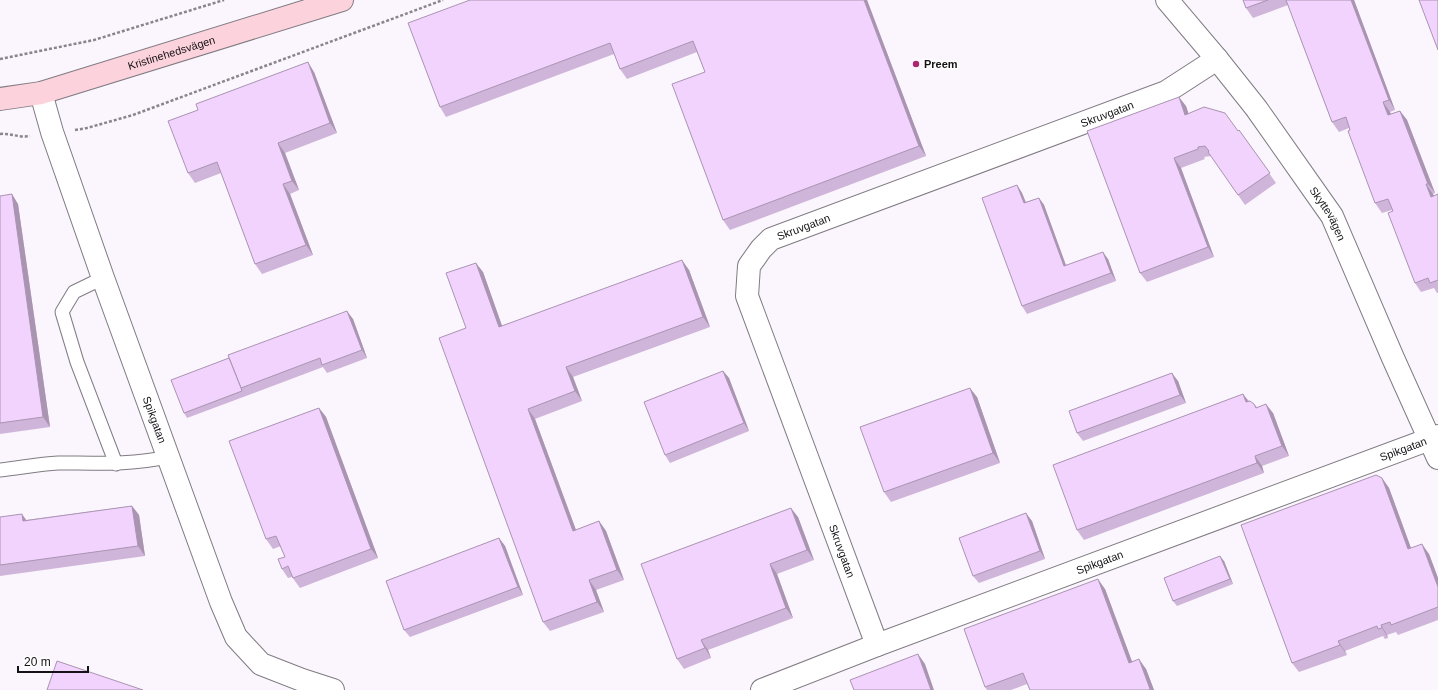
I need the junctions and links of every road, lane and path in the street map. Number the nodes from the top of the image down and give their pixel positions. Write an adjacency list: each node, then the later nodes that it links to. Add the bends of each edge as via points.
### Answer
1 (224, 0): 5 (path, via 94,40)
2 (342, 0): 7 (street, Kristinehedsvägen)
3 (444, 0): 9 (path, via 133,116 87,128)
4 (1167, 0): 6 (street, Skyttevägen)
5 (0, 59)
6 (1217, 59): 12 (street, Skyttevägen, via 1256,108 1332,216 1393,358); 16 (street, Skruvgatan, via 1166,92 772,239 749,266 747,296)
7 (41, 93): 8 (street, Kristinehedsvägen); 9 (street, Spikgatan)
8 (0, 99)
9 (52, 132): 10 (path, via 22,138 7,133); 11 (street, Spikgatan)
10 (0, 134)
11 (103, 278): 13 (street, Spikgatan); 14 (lane, via 74,292 62,312 77,362)
12 (1435, 444): 16 (street, Spikgatan)
13 (168, 457): 14 (lane); 17 (street, Spikgatan, via 236,637 261,664)
14 (116, 464): 15 (lane, via 56,463)
15 (0, 470)
16 (877, 645): 18 (street, Spikgatan)
17 (333, 690)
18 (762, 690)

